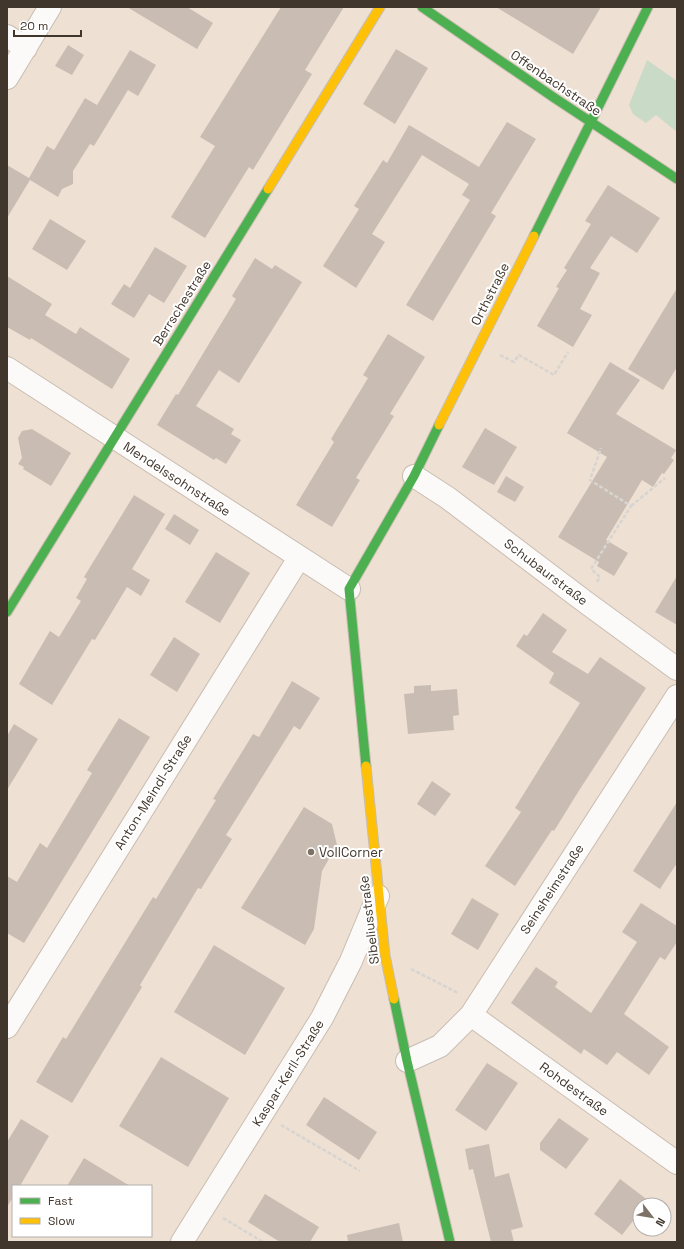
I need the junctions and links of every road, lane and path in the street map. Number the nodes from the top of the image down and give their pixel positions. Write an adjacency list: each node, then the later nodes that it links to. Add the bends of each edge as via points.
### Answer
1 (50, 7): 6 (street)
2 (380, 7): 13 (street, Berrschestraße)
3 (422, 7): 8 (street, Offenbachstraße)
4 (648, 7): 8 (street, Orthstraße)
5 (7, 36): 6 (street)
6 (26, 48): 7 (street)
7 (7, 78)
8 (591, 122): 9 (street, Offenbachstraße); 15 (street, Orthstraße)
9 (677, 179)
10 (568, 352): 11 (path, via 554,375 519,355)
11 (517, 357)
12 (7, 368): 13 (street, Mendelssohnstraße)
13 (114, 438): 18 (street, Mendelssohnstraße); 21 (street, Berrschestraße)
14 (601, 448): 17 (path, via 590,480)
15 (414, 476): 20 (street, Orthstraße); 22 (street, Schubaurstraße, via 448,498)
16 (665, 478): 17 (path)
17 (631, 506): 19 (path, via 591,569)
18 (298, 558): 20 (street, Mendelssohnstraße); 27 (street, Anton-Meindl-Straße)
19 (594, 571)
20 (349, 589): 24 (street, Sibeliusstraße)
21 (7, 612)
22 (677, 669)
23 (677, 696): 26 (street, Seinsheimstraße)
24 (378, 896): 25 (street, Sibeliusstraße); 29 (street, Kaspar-Kerll-Straße, via 351,961 322,1018)
25 (385, 955): 26 (path, via 462,995); 28 (street, Sibeliusstraße)
26 (474, 1010): 28 (street, Seinsheimstraße, via 440,1046); 30 (street, Rohdestraße)
27 (7, 1027)
28 (407, 1061): 35 (street, Sibeliusstraße)
29 (262, 1114): 31 (path); 32 (street, Kaspar-Kerll-Straße)
30 (677, 1163)
31 (360, 1171)
32 (204, 1206): 33 (street, Kaspar-Kerll-Straße); 34 (path)
33 (182, 1242)
34 (263, 1242)
35 (450, 1242)

